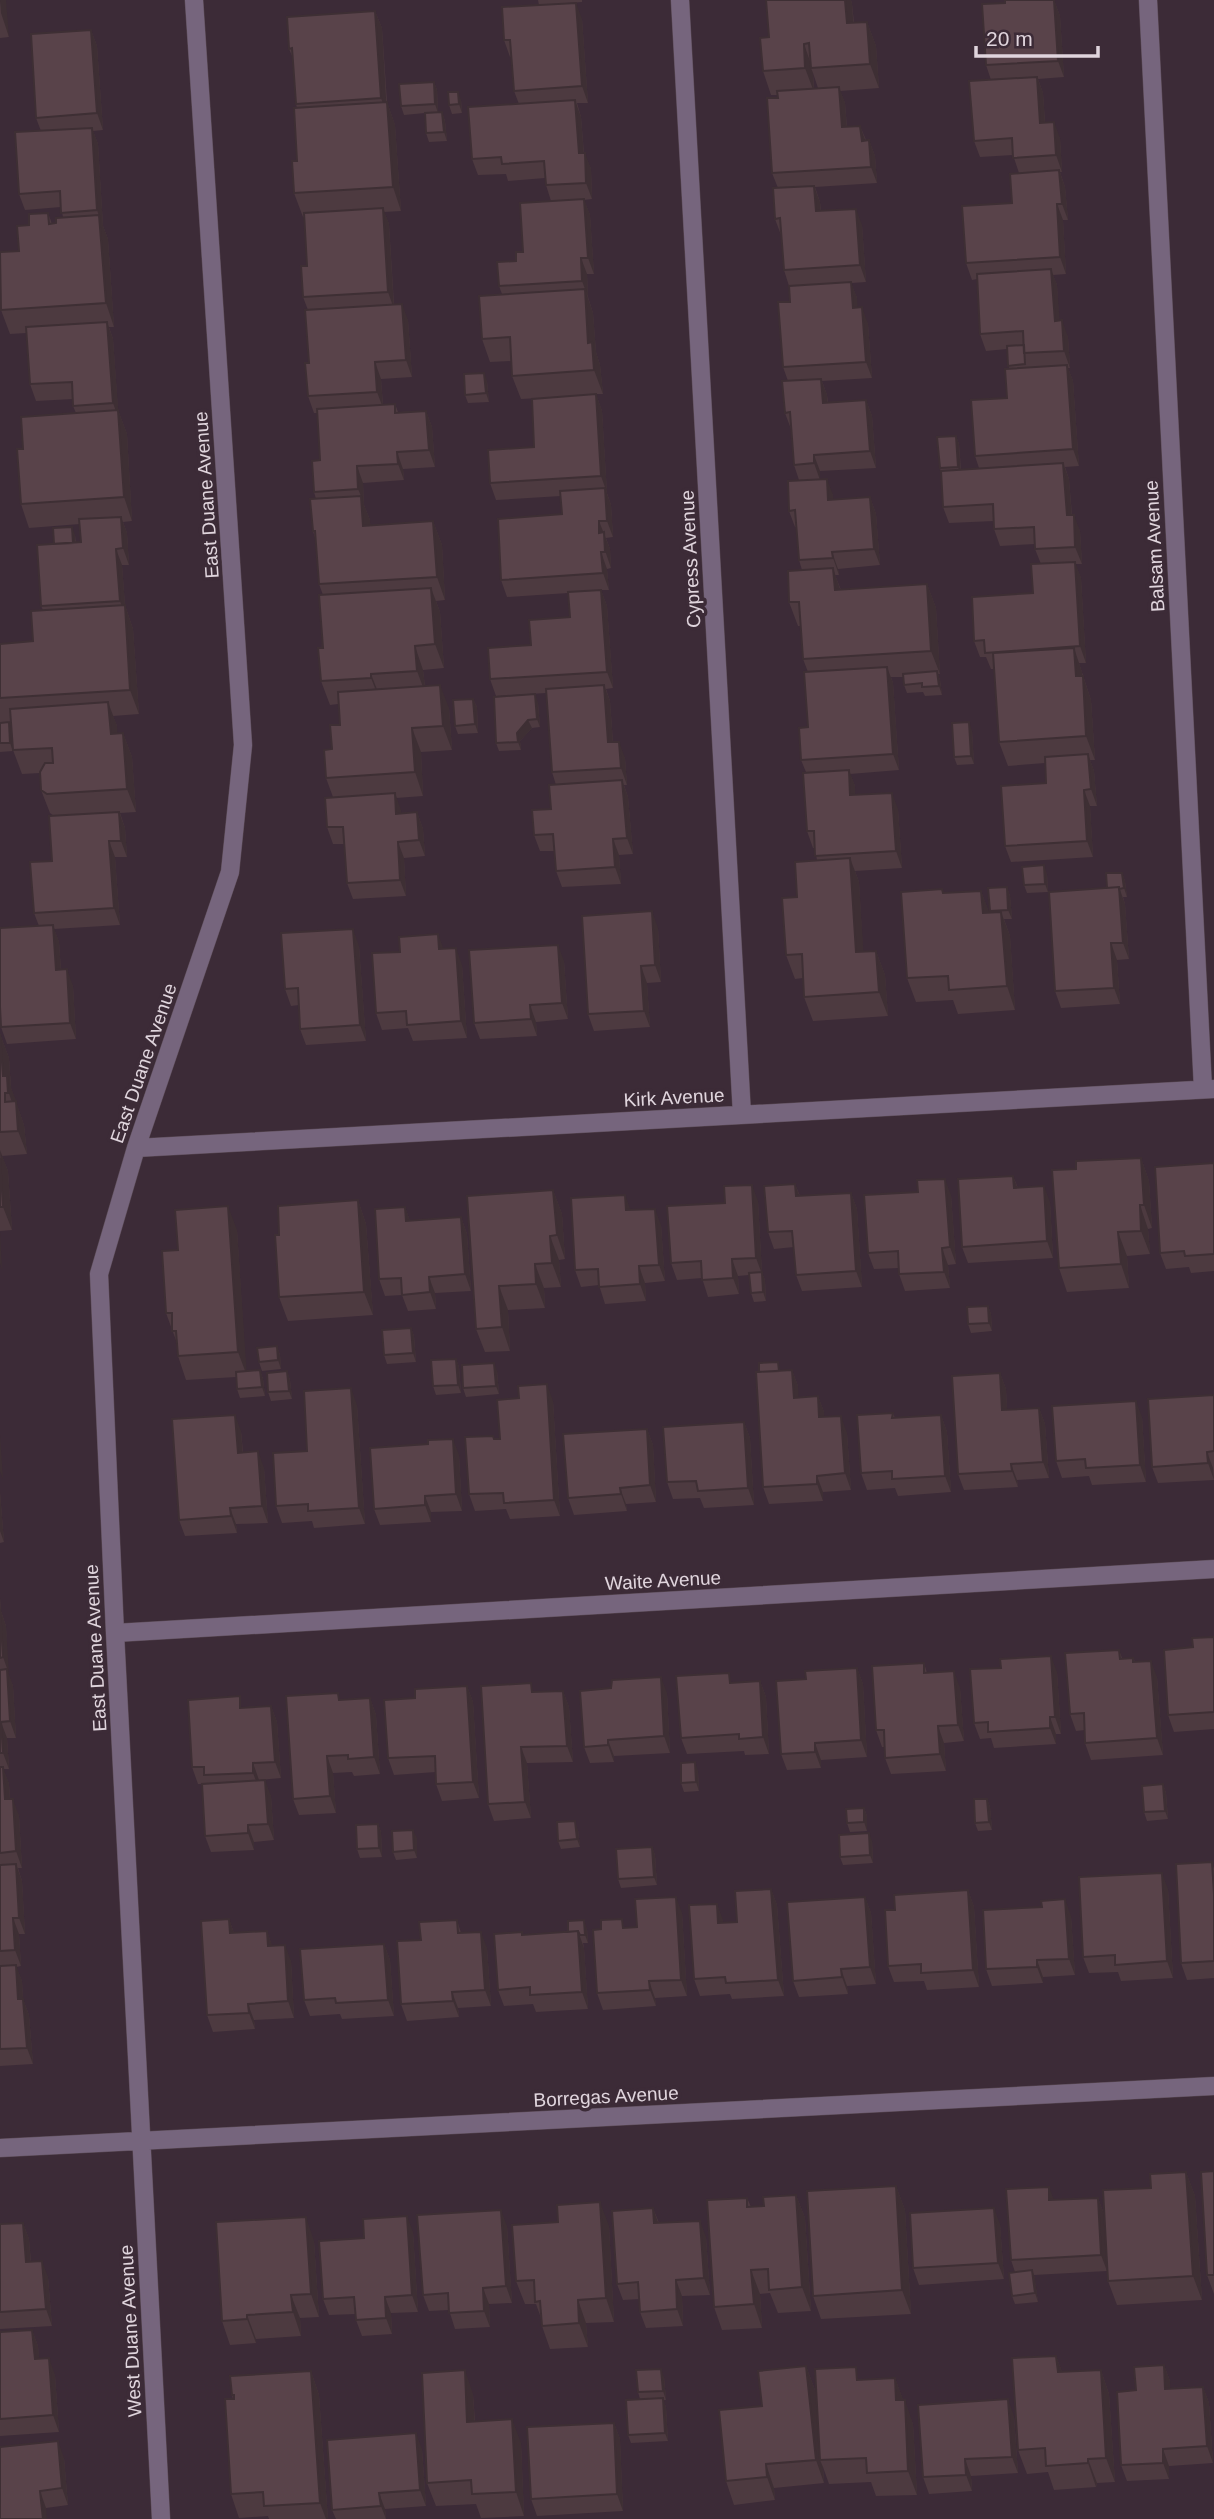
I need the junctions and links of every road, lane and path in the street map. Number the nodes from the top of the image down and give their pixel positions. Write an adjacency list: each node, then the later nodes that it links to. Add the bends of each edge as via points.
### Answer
1 (194, 0): 6 (street, East Duane Avenue, via 243,745 230,872)
2 (680, 0): 5 (street, Cypress Avenue)
3 (1147, 0): 4 (street, Balsam Avenue)
4 (1208, 1089): 5 (street, Kirk Avenue)
5 (742, 1115): 6 (street, Kirk Avenue)
6 (136, 1148): 8 (street, East Duane Avenue, via 99,1274)
7 (1214, 1569): 8 (street, Waite Avenue)
8 (115, 1633): 10 (street, East Duane Avenue)
9 (1214, 2086): 10 (street, Borregas Avenue)
10 (141, 2141): 11 (street, Borregas Avenue); 12 (street, West Duane Avenue)
11 (0, 2148)
12 (161, 2519)

